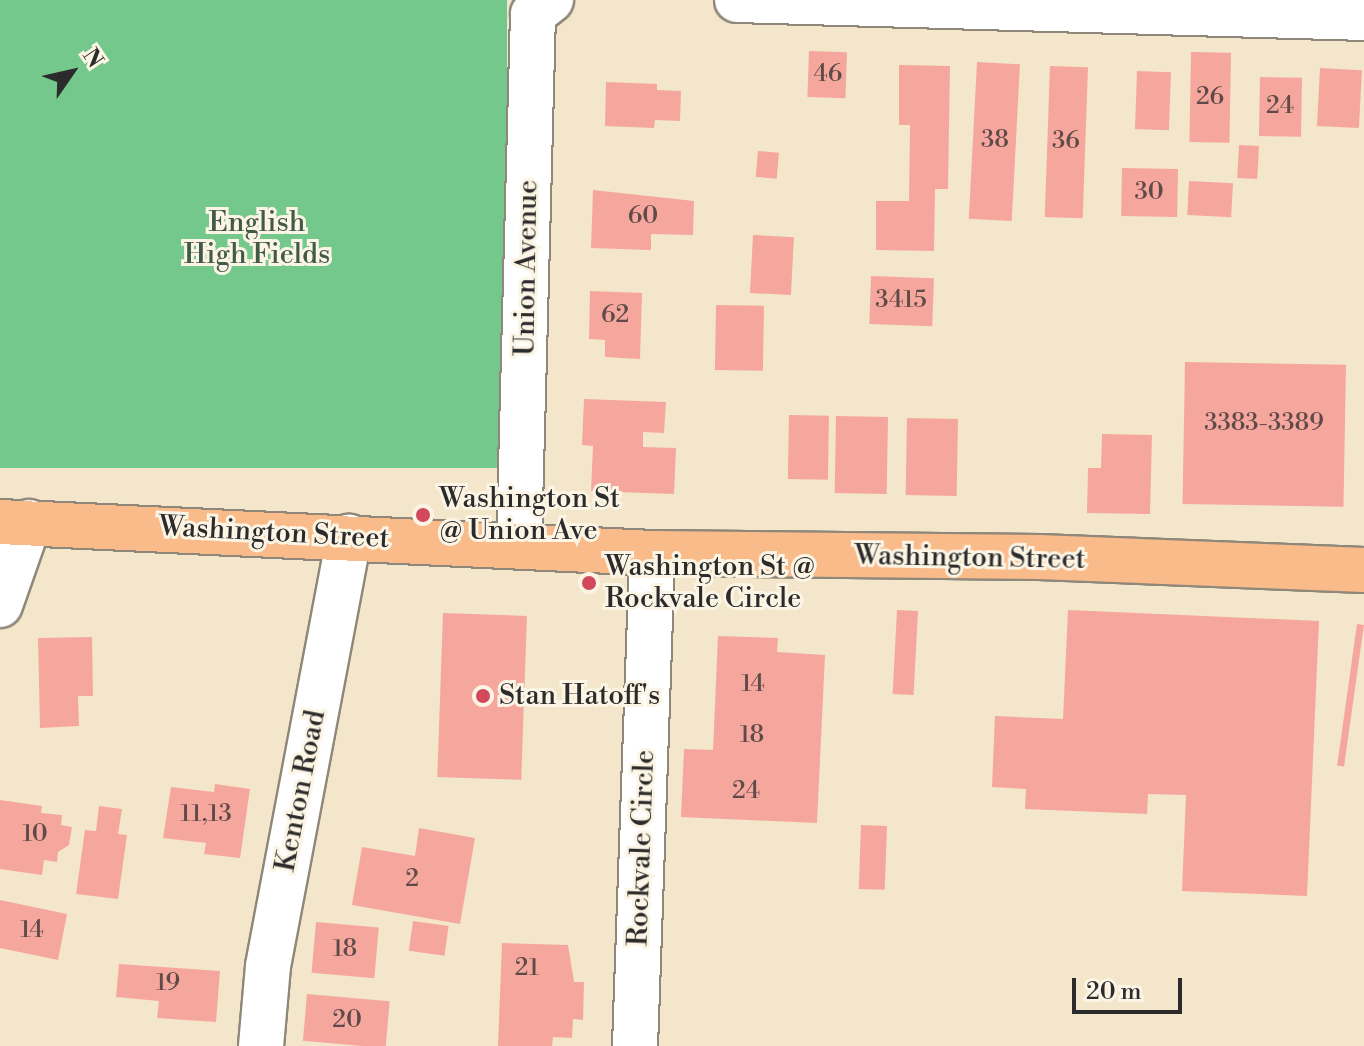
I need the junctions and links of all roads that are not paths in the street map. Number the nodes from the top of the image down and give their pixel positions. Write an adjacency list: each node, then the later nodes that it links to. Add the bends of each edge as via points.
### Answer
1 (551, 0): 7 (street, Union Avenue, via 533,14)
2 (737, 0): 3 (street)
3 (887, 2): 4 (street)
4 (1364, 18)
5 (15, 522): 6 (main road, Washington Street); 10 (street)
6 (349, 537): 7 (main road, Washington Street); 11 (street, Kenton Road, via 268,966)
7 (519, 544): 8 (main road, Washington Street)
8 (652, 553): 9 (main road, Washington Street, via 1039,557); 12 (street, Rockvale Circle)
9 (1364, 570)
10 (0, 605)
11 (261, 1046)
12 (635, 1046)

